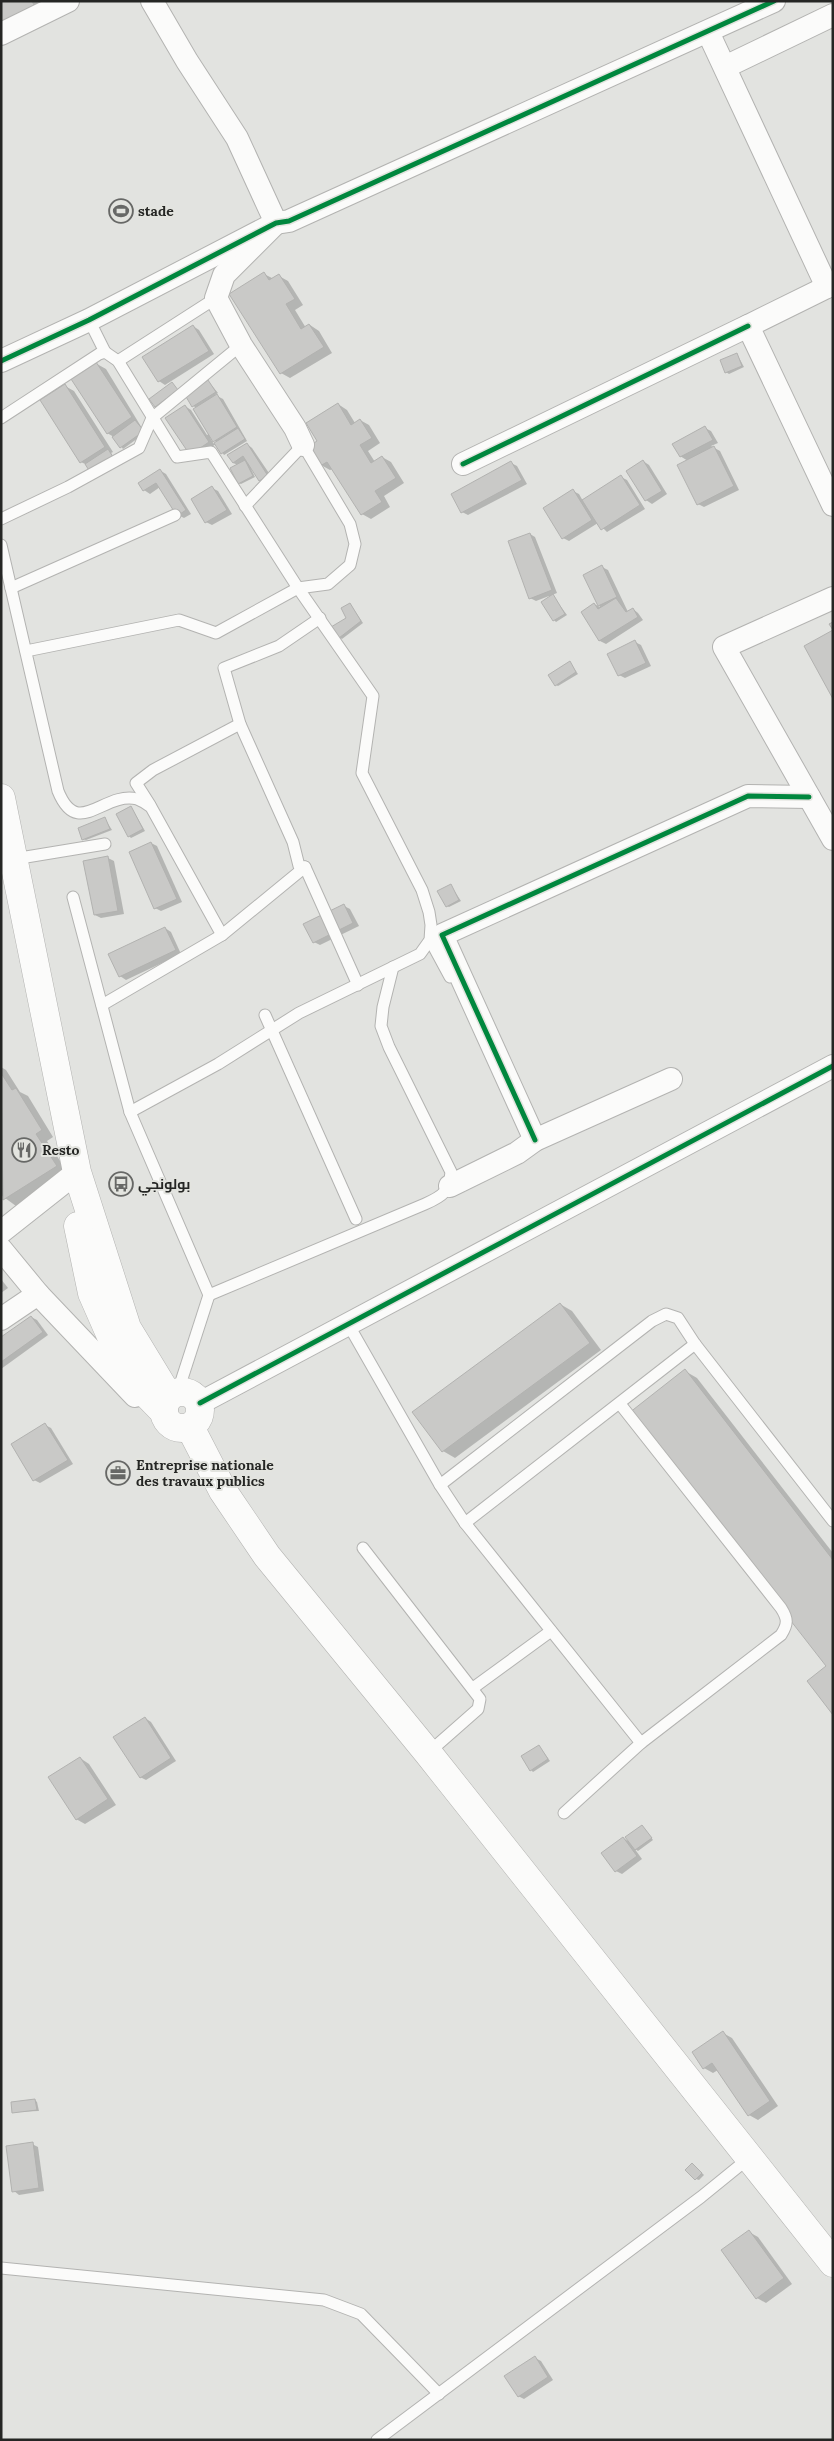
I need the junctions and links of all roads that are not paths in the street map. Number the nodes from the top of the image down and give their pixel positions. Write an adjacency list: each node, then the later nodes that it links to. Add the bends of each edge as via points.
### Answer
1 (68, 1): 6 (street)
2 (152, 1): 8 (street, via 236,138)
3 (774, 1): 5 (street)
4 (833, 16): 7 (street)
5 (708, 32): 7 (street); 8 (street, via 288,222)
6 (1, 34)
7 (725, 67): 9 (street)
8 (276, 223): 10 (street, via 224,275); 11 (street)
9 (830, 286): 12 (street)
10 (216, 298): 13 (street); 16 (lane)
11 (89, 320): 14 (lane); 15 (street)
12 (748, 326): 20 (street); 21 (street)
13 (241, 345): 18 (lane); 19 (street)
14 (105, 352): 16 (lane); 17 (lane)
15 (1, 361)
16 (118, 361): 18 (lane)
17 (1, 418)
18 (152, 418): 22 (lane, via 177,457 210,452); 24 (lane, via 139,448)
19 (303, 445): 22 (lane); 27 (lane, via 350,524 355,544 350,565 339,576 328,584)
20 (463, 464)
21 (833, 505)
22 (245, 506): 27 (lane)
23 (175, 515): 26 (lane)
24 (1, 519)
25 (1, 545): 26 (lane)
26 (11, 588): 30 (lane)
27 (298, 588): 29 (lane); 30 (lane, via 216,634 179,620)
28 (833, 598): 32 (street, via 724,647)
29 (320, 618): 31 (lane, via 279,646 224,668); 41 (lane, via 374,696 362,773 422,890 432,925)
30 (26, 651): 34 (lane, via 58,791 64,804 72,812 81,814 118,799 137,799)
31 (240, 724): 34 (lane, via 153,770 136,783); 38 (lane, via 293,842 299,866)
32 (809, 797): 35 (street); 50 (street, via 748,796 442,935)
33 (1, 798): 37 (main road)
34 (151, 807): 40 (lane)
35 (833, 838)
36 (106, 844): 37 (lane)
37 (14, 859): 51 (main road)
38 (305, 867): 40 (lane); 43 (lane)
39 (73, 897): 44 (lane)
40 (222, 935): 44 (lane)
41 (430, 940): 42 (lane, via 420,954); 50 (lane)
42 (393, 967): 43 (lane); 52 (lane, via 381,1026 451,1172)
43 (358, 985): 46 (lane, via 299,1013)
44 (102, 1005): 49 (lane)
45 (265, 1015): 46 (lane)
46 (273, 1030): 49 (lane); 53 (lane)
47 (833, 1066): 59 (street)
48 (671, 1079): 50 (street)
49 (130, 1112): 57 (lane)
50 (535, 1140): 52 (street, via 517,1153)
51 (76, 1172): 54 (street); 62 (main road, via 128,1328)
52 (450, 1186): 57 (lane, via 440,1197 425,1204)
53 (356, 1219)
54 (1, 1232)
55 (1, 1249): 56 (street)
56 (38, 1294): 58 (street); 62 (street, via 129,1392)
57 (209, 1294): 62 (lane)
58 (1, 1320)
59 (348, 1324): 62 (street); 63 (lane)
60 (695, 1344): 61 (lane); 63 (lane, via 678,1318 666,1314 652,1321); 64 (lane)
61 (620, 1404): 65 (lane); 69 (lane, via 781,1608 788,1626 781,1636)
62 (178, 1409): 70 (main road, via 223,1491 267,1556)
63 (440, 1486): 65 (lane)
64 (833, 1521)
65 (465, 1523): 67 (lane)
66 (363, 1548): 68 (lane)
67 (552, 1631): 68 (lane); 69 (lane)
68 (473, 1688): 70 (lane, via 480,1699 478,1709)
69 (641, 1742): 71 (lane)
70 (428, 1753): 72 (main road)
71 (564, 1813)
72 (750, 2157): 73 (main road); 75 (lane)
73 (833, 2263)
74 (1, 2268): 75 (lane, via 324,2300 361,2314)
75 (439, 2394): 76 (lane)
76 (377, 2440)

